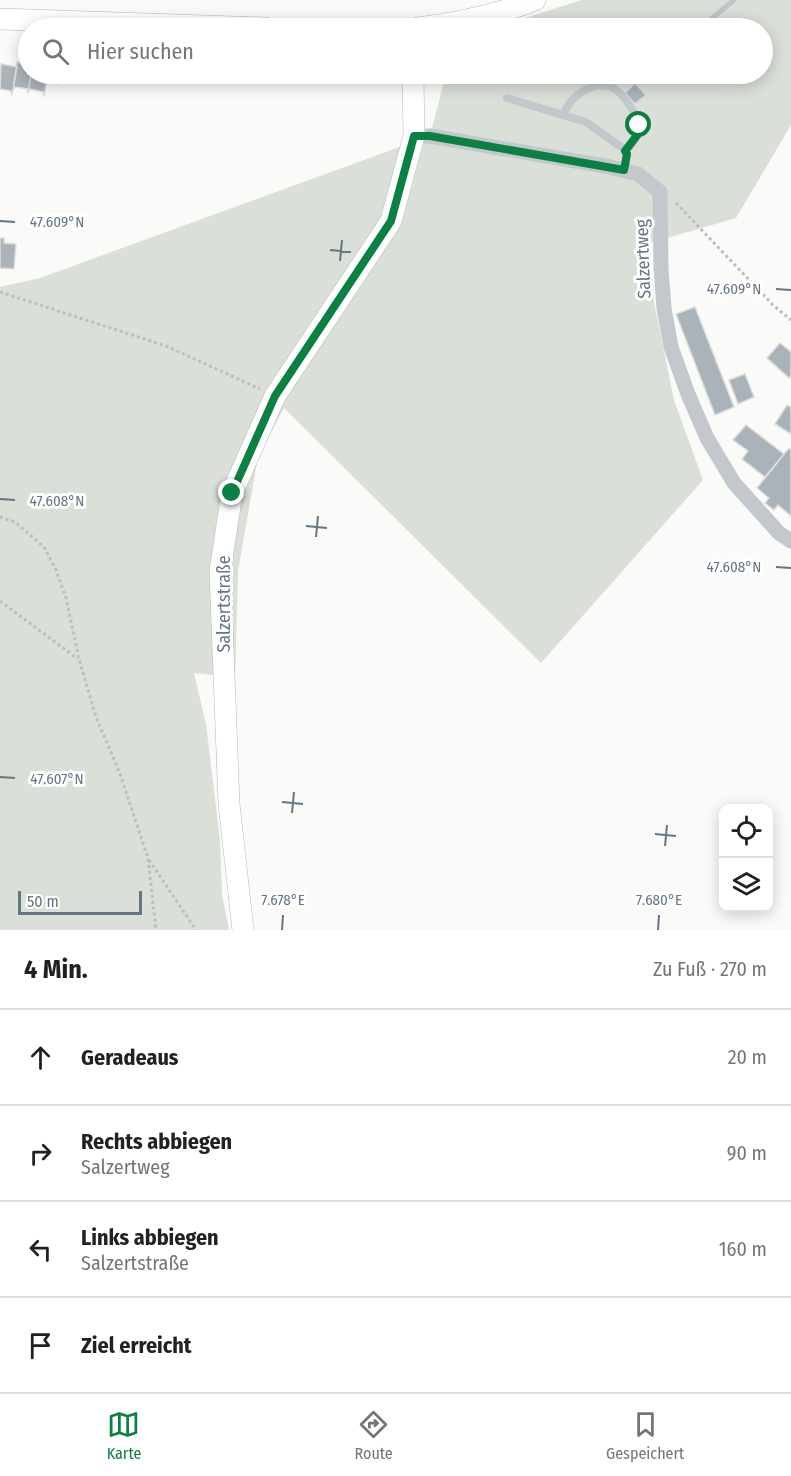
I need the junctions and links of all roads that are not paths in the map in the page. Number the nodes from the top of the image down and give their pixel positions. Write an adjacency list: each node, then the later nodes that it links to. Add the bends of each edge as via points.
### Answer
1 (535, 0): 2 (street)
2 (480, 18)
3 (0, 19): 4 (street)
4 (18, 20)
5 (413, 84): 8 (street, Salzertstraße)
6 (507, 98): 7 (lane)
7 (563, 115): 9 (lane, via 586,122); 9 (lane, via 573,97 586,90 598,86 617,90 639,125 638,134)
8 (414, 136): 10 (street); 12 (street, Salzertstraße, via 391,221 275,396 232,493 220,571 229,804)
9 (625, 151): 10 (lane)
10 (624, 170): 11 (street, Salzertweg, via 638,174 660,192 661,268 671,347 707,438 734,483)
11 (791, 541)
12 (243, 930)

